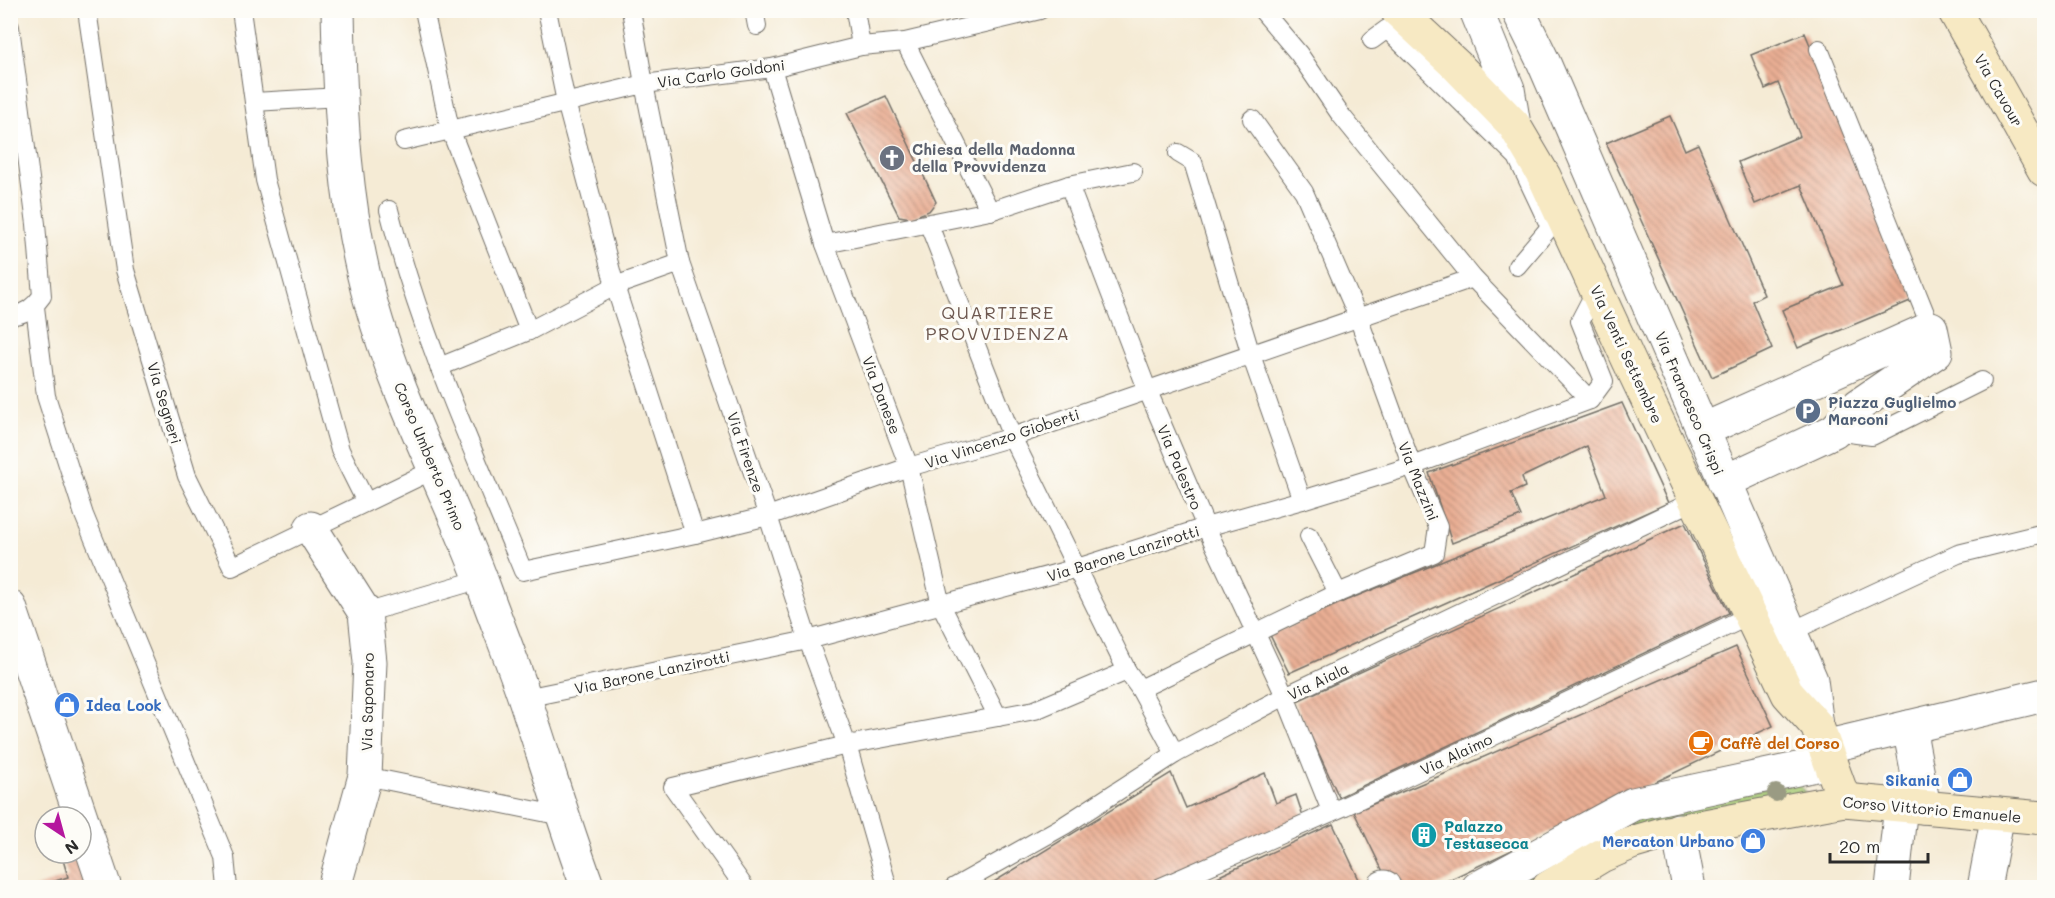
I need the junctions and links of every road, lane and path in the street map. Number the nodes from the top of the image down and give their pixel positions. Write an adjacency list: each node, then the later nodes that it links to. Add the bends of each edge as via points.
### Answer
1 (87, 10): 64 (lane, Via Segneri, via 125,270 187,476 232,567)
2 (241, 10): 23 (lane)
3 (338, 10): 22 (street, Corso Umberto Primo)
4 (424, 10): 27 (lane)
5 (546, 10): 24 (lane)
6 (631, 10): 21 (lane, Via Firenze)
7 (855, 10): 18 (lane)
8 (1040, 10): 14 (lane, Via Carlo Goldoni)
9 (1262, 10): 39 (lane, via 1299,54 1340,114)
10 (1397, 10): 26 (street, Via Venti Settembre)
11 (1476, 10): 26 (street, via 1508,89)
12 (1518, 10): 52 (street, Via Francesco Crispi, via 1544,61)
13 (1954, 10): 30 (street, Via Cavour)
14 (1015, 13): 17 (lane, Via Carlo Goldoni)
15 (10, 27): 42 (lane, via 36,224 42,296)
16 (1372, 40): 38 (lane, via 1387,29 1517,157 1550,227)
17 (905, 42): 18 (lane, Via Carlo Goldoni); 34 (lane)
18 (861, 46): 20 (lane, Via Carlo Goldoni)
19 (1819, 50): 45 (lane)
20 (772, 68): 21 (lane, Via Carlo Goldoni); 36 (lane, Via Danese)
21 (644, 84): 24 (lane, Via Carlo Goldoni); 37 (lane, Via Firenze)
22 (340, 97): 23 (lane); 57 (street, Corso Umberto Primo, via 349,204 371,305 402,393)
23 (254, 102): 61 (lane, via 265,180 340,450)
24 (566, 102): 27 (lane, Via Carlo Goldoni); 40 (lane)
25 (1252, 119): 44 (lane, Via Mazzini, via 1304,192)
26 (1514, 125): 41 (street, Via Venti Settembre, via 1544,176)
27 (450, 129): 28 (lane, Via Carlo Goldoni); 46 (lane)
28 (404, 141)
29 (1179, 153): 47 (lane, via 1193,162)
30 (2044, 170)
31 (1134, 172): 32 (lane)
32 (1069, 185): 34 (lane); 50 (lane, Via Palestro)
33 (389, 210): 48 (lane)
34 (990, 211): 35 (lane)
35 (929, 225): 36 (lane); 54 (lane)
36 (825, 244): 56 (lane, Via Danese)
37 (680, 263): 40 (lane); 62 (lane, Via Firenze)
38 (1517, 266)
39 (1473, 278): 44 (lane, Via Vincenzo Gioberti); 51 (lane)
40 (615, 286): 46 (lane); 66 (lane)
41 (1596, 290): 51 (lane, via 1580,321 1604,381); 60 (street, Via Venti Settembre)
42 (34, 307): 43 (lane); 100 (lane, via 46,396 84,515 225,858)
43 (10, 315)
44 (1358, 317): 47 (lane, Via Vincenzo Gioberti); 55 (lane, Via Mazzini)
45 (1932, 328): 52 (street); 53 (street, via 1936,352 1859,405)
46 (529, 331): 48 (lane)
47 (1251, 355): 50 (lane, Via Vincenzo Gioberti); 59 (lane)
48 (439, 367): 66 (lane, Via Vincenzo Gioberti, via 524,571)
49 (1982, 381): 53 (lane, via 1872,436)
50 (1147, 389): 54 (lane, Via Vincenzo Gioberti); 63 (lane, Via Palestro)
51 (1590, 400): 55 (lane, Via Barone Lanzirotti)
52 (1703, 430): 58 (street, Via Francesco Crispi)
53 (1834, 431): 58 (street)
54 (1012, 437): 56 (lane, Via Vincenzo Gioberti); 68 (lane)
55 (1412, 466): 59 (lane, Via Barone Lanzirotti); 70 (lane, Via Mazzini, via 1438,527 1434,553)
56 (909, 467): 62 (lane, Via Vincenzo Gioberti); 71 (lane, Via Danese)
57 (435, 469): 61 (lane, Via Segneri); 69 (street, Corso Umberto Primo)
58 (1724, 482): 75 (street, Via Francesco Crispi)
59 (1302, 500): 63 (lane, Via Barone Lanzirotti)
60 (1696, 500): 74 (street, Via Venti Settembre); 81 (lane, Via Aiala)
61 (366, 502): 64 (lane, Via Segneri)
62 (768, 516): 66 (lane, Via Vincenzo Gioberti); 77 (lane, Via Firenze)
63 (1206, 527): 68 (lane, Via Barone Lanzirotti); 76 (lane, Via Palestro)
64 (311, 528): 73 (street, Via Saponaro)
65 (2044, 532): 75 (lane, via 1958,554)
66 (695, 534)
67 (1309, 536): 70 (lane)
68 (1077, 568): 71 (lane, Via Barone Lanzirotti); 78 (lane)
69 (481, 579): 73 (lane); 82 (street, Corso Umberto Primo)
70 (1338, 593): 76 (lane, Via Mazzini)
71 (941, 605): 77 (lane, Via Barone Lanzirotti); 83 (lane, Via Danese)
72 (10, 607): 99 (street)
73 (364, 613): 88 (street, Via Saponaro, via 370,662)
74 (1750, 615): 86 (street, Via Venti Settembre, via 1788,694); 92 (lane, Via Alaimo)
75 (1790, 632): 86 (street, Via Francesco Crispi, via 1811,680)
76 (1256, 634): 79 (lane, Via Mazzini); 81 (lane, Via Palestro)
77 (808, 640): 82 (lane, Via Barone Lanzirotti); 85 (lane, Via Firenze)
78 (1127, 671): 79 (lane); 83 (lane, via 1035,710)
79 (1140, 689): 87 (lane)
80 (2044, 695): 84 (street, Corso Vittorio Emanuele)
81 (1285, 696): 87 (lane, Via Aiala); 92 (lane, Via Palestro)
82 (525, 698): 94 (street, Corso Umberto Primo)
83 (998, 717): 85 (lane)
84 (1909, 727): 86 (street, Corso Vittorio Emanuele); 91 (street)
85 (847, 745): 103 (lane, via 673,787); 104 (lane, Via Firenze)
86 (1824, 745): 89 (street, Corso Vittorio Emanuele); 90 (street, Via Francesco Crispi)
87 (1175, 754): 105 (lane, Via Aiala, via 1065,825)
88 (365, 776): 94 (lane); 101 (street, Via Saponaro)
89 (1688, 792): 96 (street); 97 (street, Corso Vittorio Emanuele, via 1633,804)
90 (1844, 800): 91 (street, Corso Vittorio Emanuele); 96 (street, Corso Vittorio Emanuele)
91 (1912, 806): 93 (street, Corso Vittorio Emanuele); 109 (street)
92 (1331, 811): 106 (lane, Via Alaimo)
93 (1998, 814): 95 (street, Corso Vittorio Emanuele); 110 (street)
94 (562, 816): 102 (street, Corso Umberto Primo)
95 (2044, 818)
96 (1685, 829): 97 (street, Corso Vittorio Emanuele, via 1631,843); 108 (street)
97 (1594, 843): 98 (street, Corso Vittorio Emanuele); 107 (street, Corso Vittorio Emanuele)
98 (1478, 887)
99 (105, 888)
100 (228, 888)
101 (334, 888)
102 (588, 888)
103 (745, 888)
104 (888, 888)
105 (954, 888)
106 (1159, 888)
107 (1548, 888)
108 (1689, 888)
109 (1892, 888)
110 (1984, 888)

